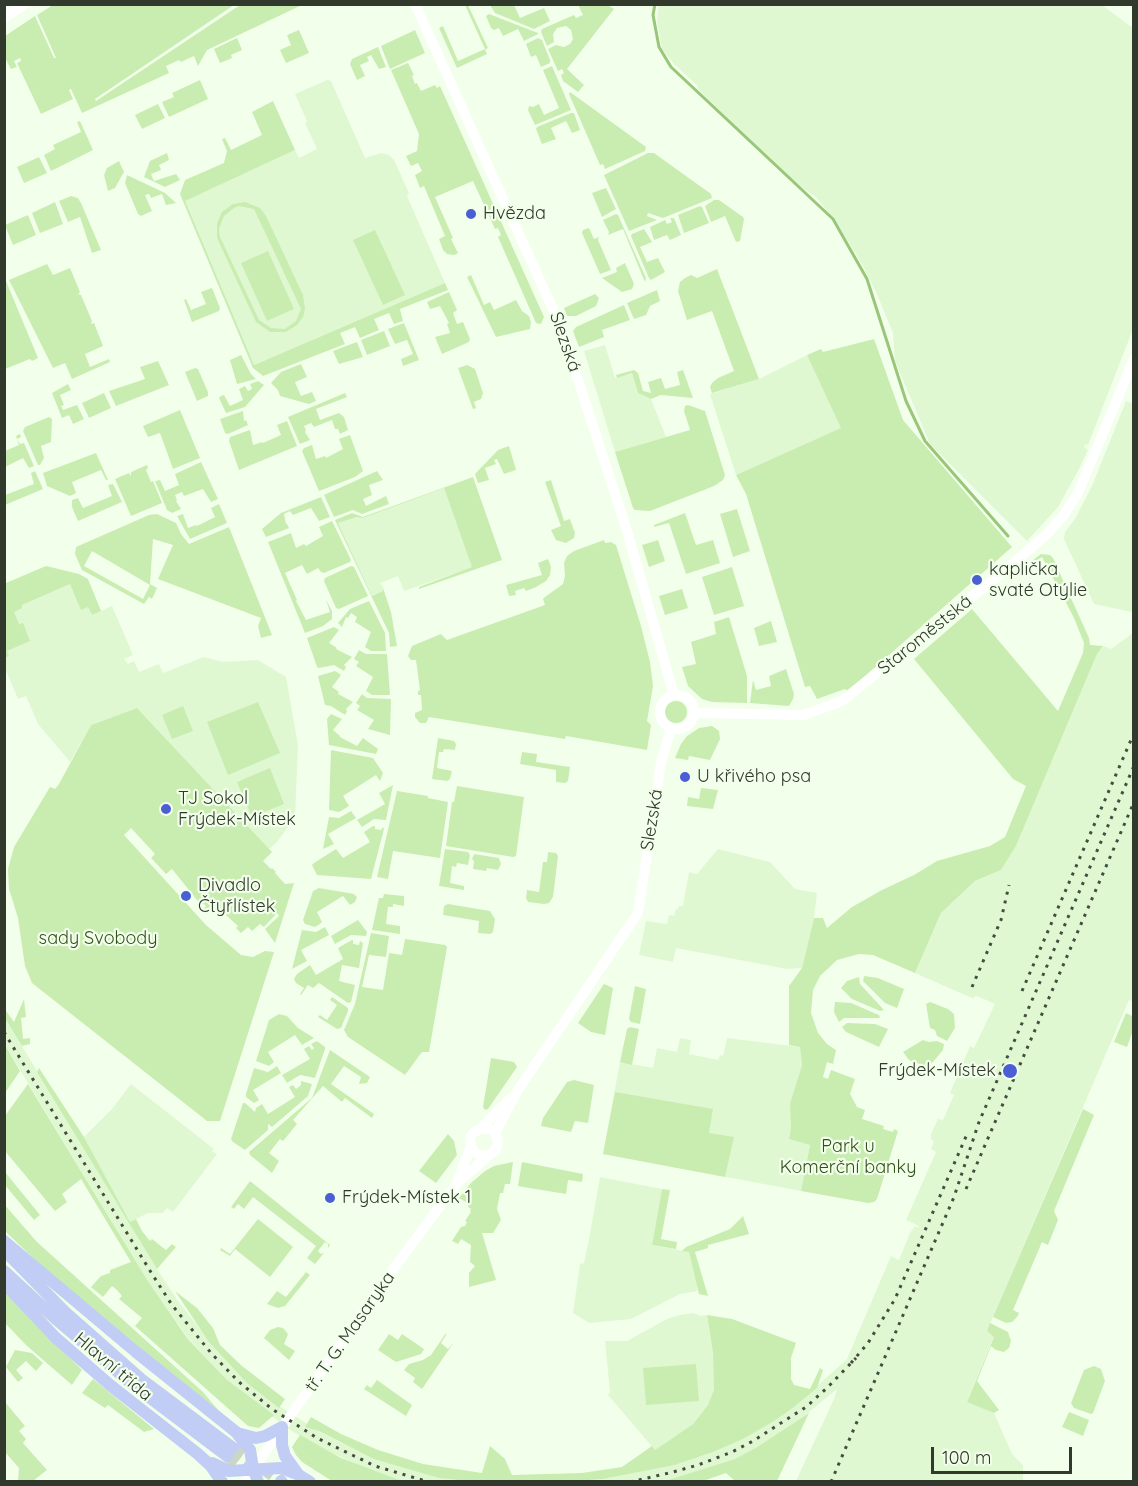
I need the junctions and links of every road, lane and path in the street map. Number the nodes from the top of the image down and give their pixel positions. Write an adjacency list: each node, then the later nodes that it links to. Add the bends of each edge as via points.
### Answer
1 (25, 4): 3 (main road)
2 (415, 4): 5 (main road, Slezská, via 561,327 626,528)
3 (4, 18)
4 (1134, 359): 6 (main road, Staroměstská, via 1078,493 1063,516 1022,556 842,701 804,715)
5 (674, 695): 6 (main road, via 688,700); 7 (main road, via 662,703 660,712 663,722)
6 (693, 713): 7 (main road, via 686,726)
7 (671, 728): 8 (main road, Slezská, via 661,763 638,913)
8 (518, 1090): 9 (main road); 10 (main road)
9 (481, 1128): 10 (main road); 11 (main road, via 470,1138)
10 (495, 1133): 12 (main road, via 498,1145)
11 (471, 1146): 12 (main road, via 477,1154); 13 (main road, tř. T. G. Masaryka)
12 (488, 1156): 13 (main road, tř. T. G. Masaryka)
13 (457, 1183): 19 (main road, tř. T. G. Masaryka)
14 (4, 1241): 18 (main road)
15 (4, 1250): 16 (main road, Hlavní třída, via 65,1312 230,1452 133,1385)
16 (4, 1271)
17 (4, 1283): 20 (main road, via 56,1338)
18 (236, 1432): 19 (main road, via 256,1438); 21 (main road, via 250,1450)
19 (278, 1433): 21 (main road, tř. T. G. Masaryka); 22 (main road, via 285,1456)
20 (198, 1454): 21 (main road, via 229,1471); 23 (main road)
21 (253, 1468): 22 (main road, via 281,1468); 24 (main road, tř. T. G. Masaryka); 25 (main road)
22 (299, 1474): 26 (main road)
23 (222, 1482)
24 (244, 1482)
25 (258, 1482)
26 (310, 1482)

